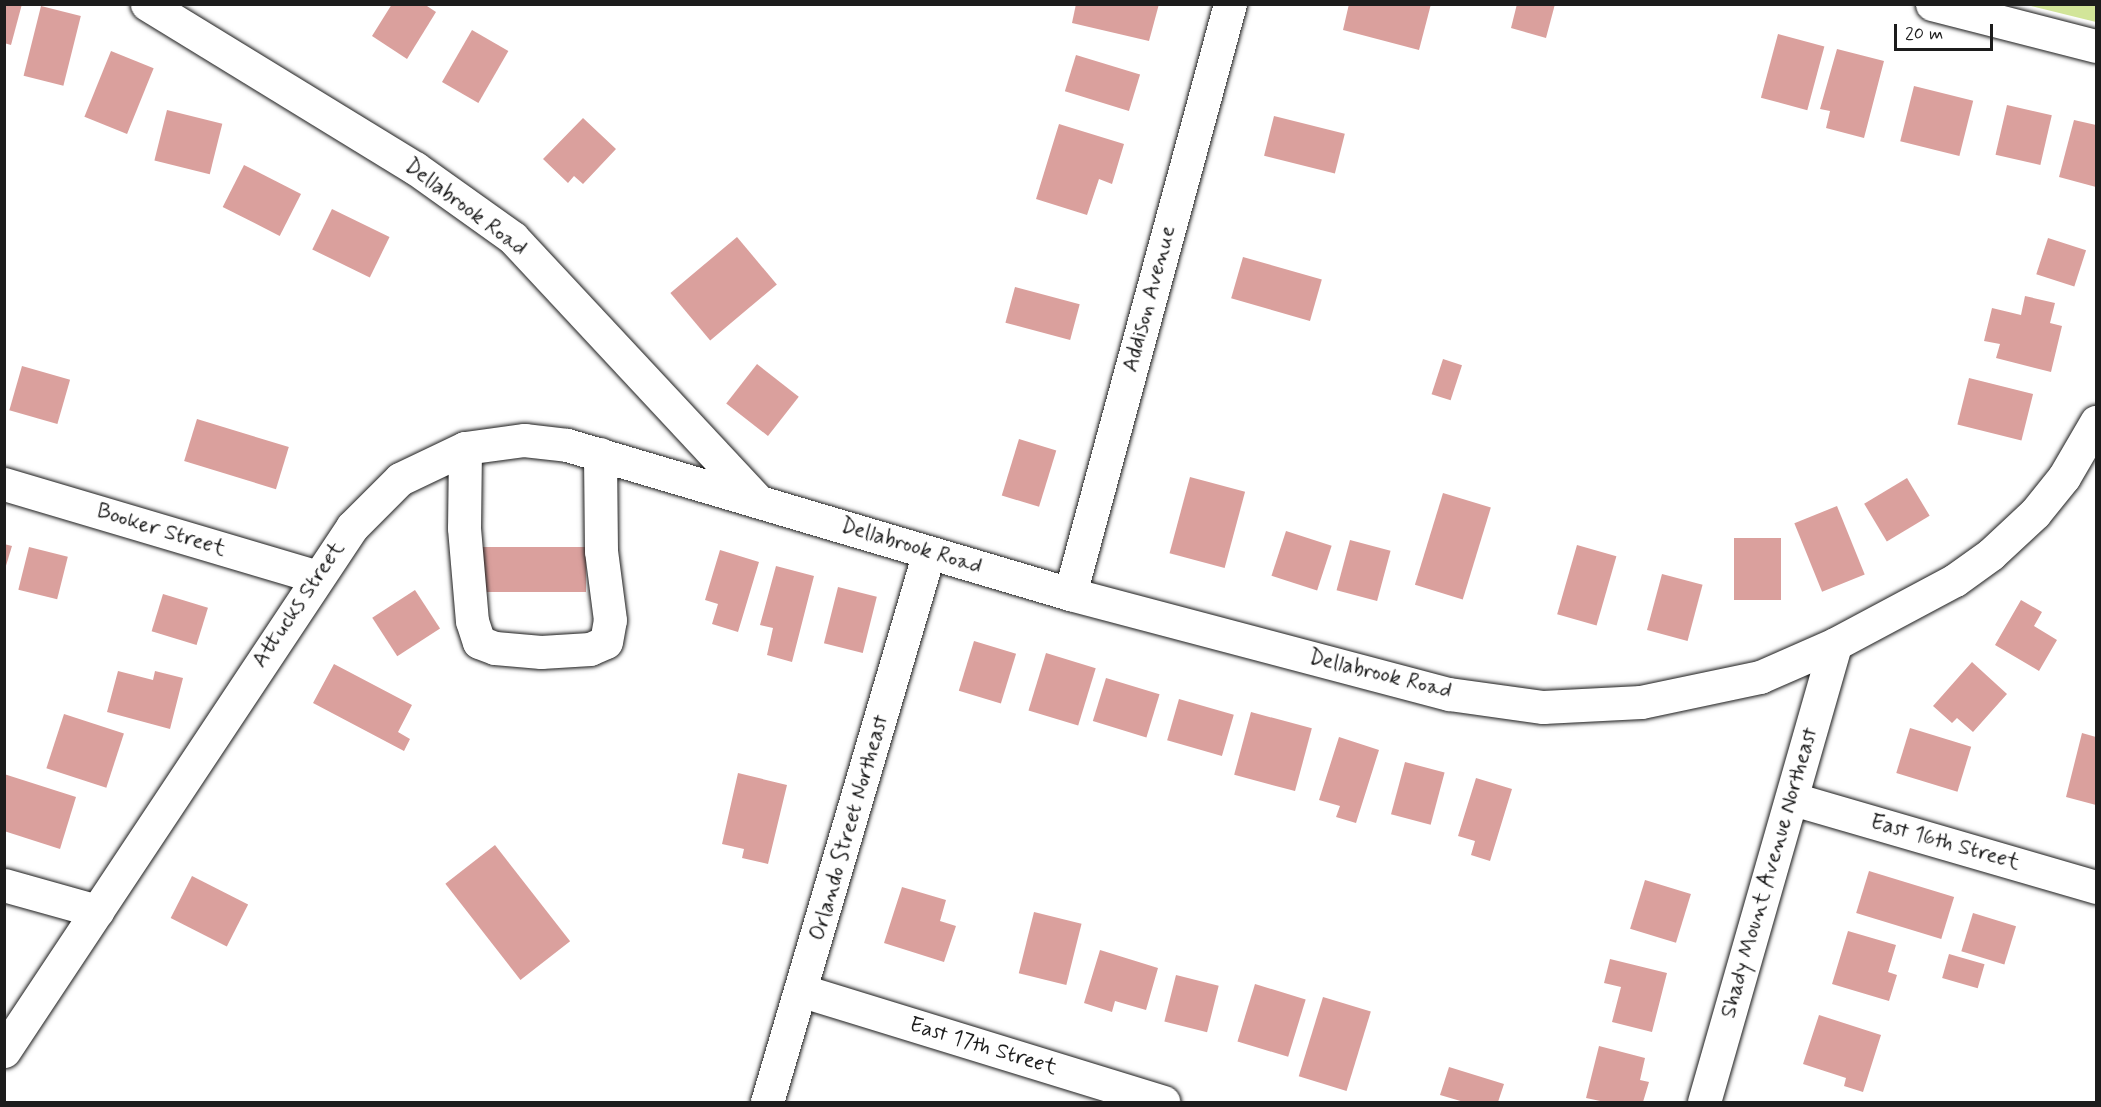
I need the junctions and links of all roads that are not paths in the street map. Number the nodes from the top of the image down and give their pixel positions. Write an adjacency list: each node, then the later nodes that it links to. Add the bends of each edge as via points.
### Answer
1 (147, 4): 9 (street, Dellabrook Road, via 416,168 513,238)
2 (1230, 4): 12 (street, Addison Avenue)
3 (1932, 4): 4 (street)
4 (2097, 46)
5 (2097, 422): 13 (street, Dellabrook Road, via 2064,477 2035,513 1991,554 1955,580)
6 (465, 448): 7 (street, Attucks Street, via 524,440); 7 (street, via 464,528 472,621 479,642 495,648 541,652 590,649 606,642 610,620 601,551); 11 (street, Attucks Street, via 418,468 384,493 352,527)
7 (600, 454): 9 (street, Attucks Street)
8 (4, 484): 11 (street, Booker Street)
9 (757, 500): 10 (street, Dellabrook Road)
10 (929, 552): 12 (street, Dellabrook Road); 18 (street, Orlando Street Northeast)
11 (316, 577): 17 (street, Attucks Street)
12 (1070, 594): 13 (street, Dellabrook Road, via 1449,694 1543,707 1641,702 1760,677)
13 (1835, 644): 14 (street, Shady Mount Avenue Northeast)
14 (1793, 799): 16 (street, East 16th Street); 22 (street, Shady Mount Avenue Northeast)
15 (4, 885): 17 (street)
16 (2097, 887)
17 (97, 911): 19 (street, Attucks Street)
18 (803, 991): 20 (street, Orlando Street Northeast); 21 (street, East 17th Street)
19 (4, 1052)
20 (767, 1102)
21 (1163, 1102)
22 (1704, 1102)

